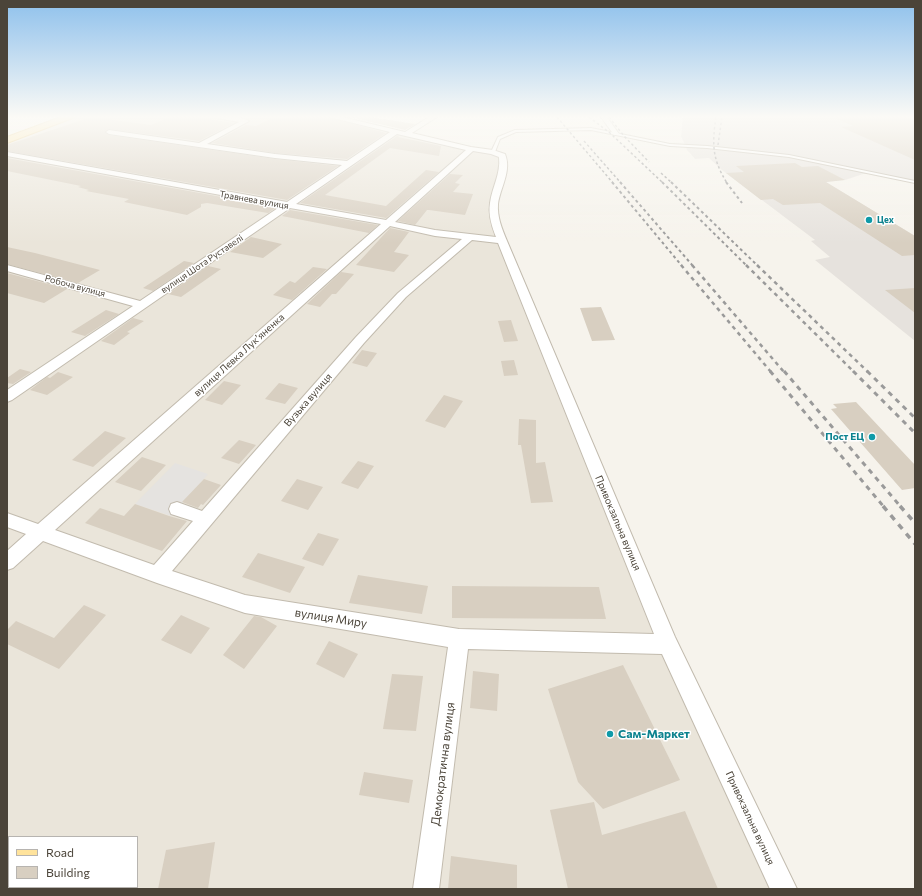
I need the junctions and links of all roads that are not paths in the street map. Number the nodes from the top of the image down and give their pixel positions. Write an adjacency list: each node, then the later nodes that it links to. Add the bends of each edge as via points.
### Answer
1 (33, 159): 9 (street, Травнева вулиця)
2 (301, 159): 7 (street)
3 (359, 159): 7 (street, вулиця Шота Руставелі)
4 (460, 159): 10 (street, вулиця Левка Лукʼяненка)
5 (503, 159): 12 (street, Привокзальна вулиця, via 503,171 494,205)
6 (803, 159): 8 (lane)
7 (350, 164): 9 (street, вулиця Шота Руставелі)
8 (915, 182)
9 (289, 206): 10 (street, Травнева вулиця); 14 (street, вулиця Шота Руставелі)
10 (388, 223): 11 (street, Травнева вулиця); 19 (street, вулиця Левка Лукʼяненка)
11 (470, 237): 12 (street, Травнева вулиця); 17 (street, Вузька вулиця, via 397,300)
12 (502, 241): 23 (street, Привокзальна вулиця)
13 (7, 268): 14 (street, Робоча вулиця)
14 (142, 305): 15 (street, вулиця Шота Руставелі)
15 (7, 397)
16 (177, 509): 17 (street)
17 (206, 518): 21 (street, Вузька вулиця)
18 (7, 520): 19 (street, вулиця Миру)
19 (40, 532): 20 (street, вулиця Левка Лукʼяненка); 21 (street, вулиця Миру)
20 (7, 562)
21 (157, 575): 22 (street, вулиця Миру, via 245,604)
22 (459, 639): 23 (street, вулиця Миру); 26 (street, Демократична вулиця)
23 (668, 644): 27 (street, Привокзальна вулиця)
24 (18, 888): 25 (street)
25 (22, 889)
26 (426, 889)
27 (784, 889)

